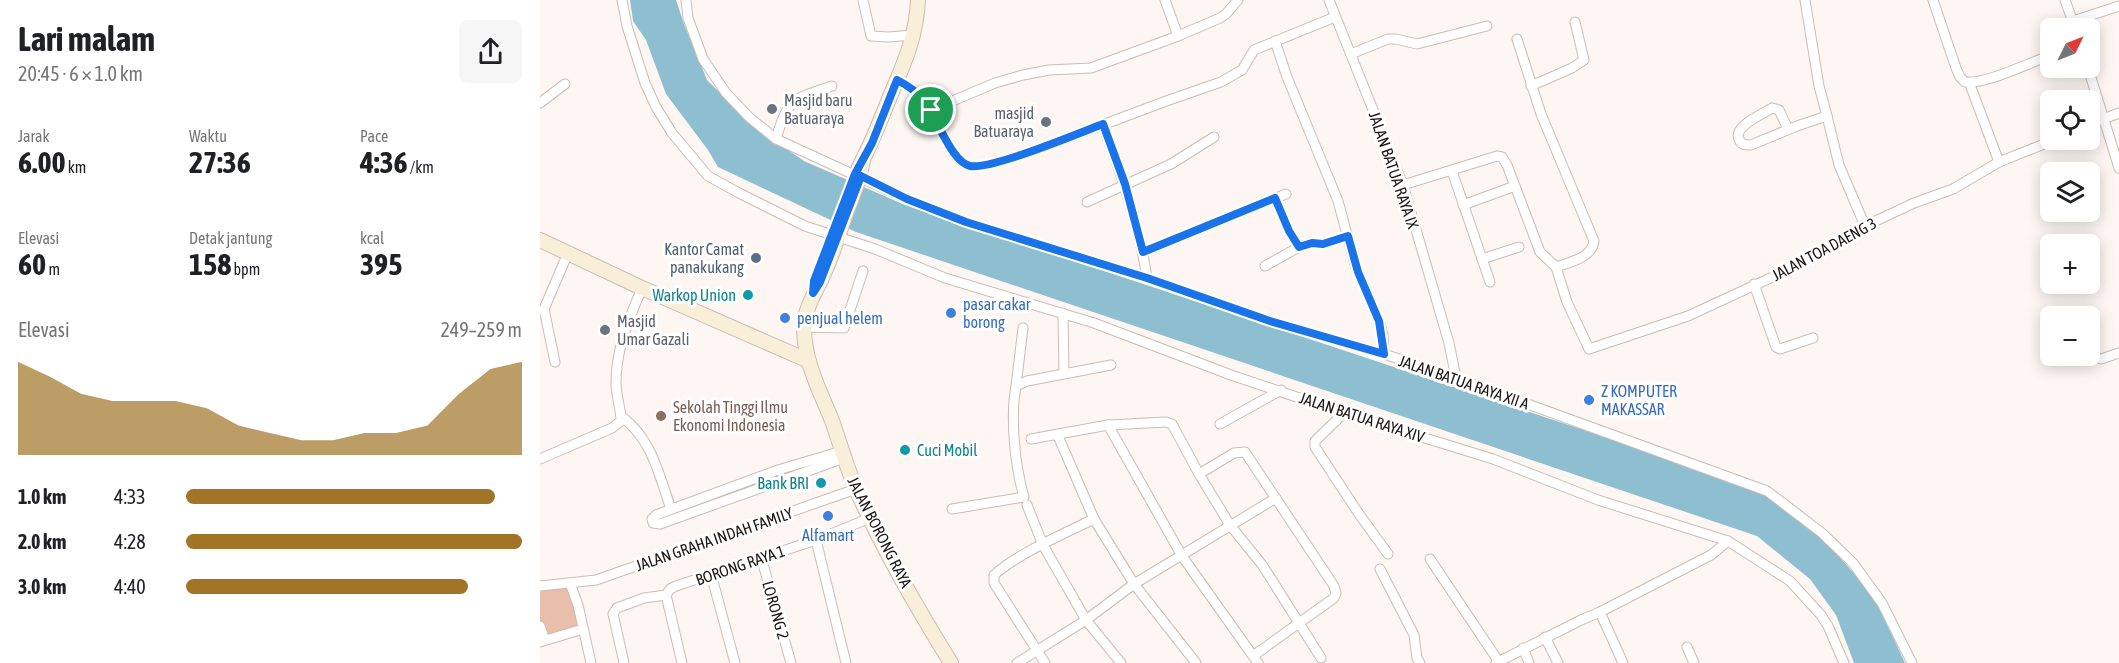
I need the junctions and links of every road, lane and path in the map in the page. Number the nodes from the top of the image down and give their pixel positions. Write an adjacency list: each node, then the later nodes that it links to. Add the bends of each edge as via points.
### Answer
1 (622, 0): 52 (street, JALAN BATUA RAYA XIV, via 649,94 672,133 708,176 806,226)
2 (686, 0): 38 (street, JALAN BATUA RAYA XII A, via 688,18 703,58 726,93)
3 (863, 0): 17 (street, via 871,36)
4 (918, 0): 17 (main road)
5 (1165, 0): 18 (street)
6 (1238, 0): 18 (street, via 1226,14)
7 (1329, 0): 12 (street, JALAN BATUA RAYA IX)
8 (1805, 0): 32 (street)
9 (1933, 0): 25 (street, via 1960,77)
10 (2065, 0): 13 (street)
11 (2119, 6): 14 (street)
12 (1335, 17): 20 (street); 21 (street, JALAN BATUA RAYA IX)
13 (2071, 18)
14 (2091, 18)
15 (1575, 22): 28 (street, via 1584,60)
16 (1487, 26): 21 (street, via 1418,44 1388,39)
17 (914, 35): 24 (main road)
18 (1178, 36): 30 (street, via 1091,68 1038,72 995,83)
19 (1516, 39): 28 (street)
20 (1275, 41): 35 (street, via 1254,50 1242,70 1231,77); 53 (street)
21 (1351, 54): 45 (street, JALAN BATUA RAYA IX)
22 (2040, 60): 25 (street)
23 (2091, 78): 33 (street)
24 (897, 80): 30 (street, via 917,92); 43 (main road)
25 (1969, 82): 40 (street)
26 (565, 84): 29 (street)
27 (832, 86): 38 (street, via 792,101)
28 (1531, 86): 61 (street, via 1594,242 1589,253)
29 (540, 103)
30 (931, 110): 35 (street, via 952,149 968,166 1001,161)
31 (2119, 113): 33 (street)
32 (1827, 116): 36 (street); 51 (street, via 1839,165)
33 (2105, 117): 34 (street); 41 (street)
34 (2100, 119)
35 (1103, 124): 44 (street)
36 (1788, 129): 36 (street, via 1779,110 1772,108 1738,131 1738,136 1740,143 1751,145)
37 (1214, 137): 44 (street, via 1171,164)
38 (776, 139): 43 (street, JALAN BATUA RAYA XII A)
39 (2040, 146): 40 (street, JALAN TOA DAENG 3)
40 (1998, 162): 51 (street, JALAN TOA DAENG 3, via 1953,189)
41 (2119, 168)
42 (1452, 171): 45 (street); 46 (street, via 1497,156 1507,165); 50 (street)
43 (857, 176): 52 (main road); 63 (street, JALAN BATUA RAYA XII A, via 966,222)
44 (1125, 184): 49 (street); 57 (street)
45 (1403, 185): 79 (street, JALAN BATUA RAYA IX)
46 (1515, 186): 50 (street); 61 (street, via 1540,252)
47 (1287, 194): 48 (street)
48 (1275, 198): 55 (street); 57 (street)
49 (1087, 202)
50 (1463, 205): 59 (street)
51 (1864, 226): 65 (street, JALAN TOA DAENG 3)
52 (836, 235): 68 (street, JALAN BATUA RAYA XIV, via 945,278); 69 (main road)
53 (1348, 236): 55 (street); 73 (street, via 1379,321)
54 (540, 240): 58 (main road)
55 (1299, 247): 60 (street)
56 (1519, 247): 59 (street)
57 (1143, 252): 63 (street)
58 (567, 253): 66 (main road); 67 (street)
59 (1482, 259): 64 (street)
60 (1265, 266)
61 (1556, 267): 65 (street, JALAN TOA DAENG 3, via 1589,349 1688,316)
62 (863, 271): 69 (street, via 844,328)
63 (1147, 278): 73 (street, JALAN BATUA RAYA XII A, via 1270,321)
64 (1490, 282)
65 (1755, 284): 71 (street, via 1776,347)
66 (642, 288): 75 (main road); 83 (street, via 618,356 616,385)
67 (542, 309): 76 (street)
68 (1063, 313): 78 (street); 81 (street, JALAN BATUA RAYA XIV)
69 (804, 327): 75 (main road, JALAN BORONG RAYA)
70 (1023, 328): 80 (street)
71 (1813, 338)
72 (2119, 353): 74 (street)
73 (1384, 354): 79 (street, JALAN BATUA RAYA XII A)
74 (2101, 359)
75 (809, 361): 88 (main road, JALAN BORONG RAYA)
76 (555, 362)
77 (1111, 365): 78 (street)
78 (1064, 374): 80 (street)
79 (1456, 378): 142 (street, JALAN BATUA RAYA XII A, via 1760,487 1822,533 1853,563 1882,603)
80 (1016, 386): 95 (street, via 1012,406 1024,497)
81 (1281, 390): 82 (street, JALAN BATUA RAYA XIV); 84 (street)
82 (1344, 412): 100 (street, JALAN BATUA RAYA XIV); 102 (street, via 1315,441 1315,447)
83 (622, 417): 89 (street, via 612,428); 94 (street, via 647,443)
84 (1220, 424)
85 (1108, 425): 86 (street); 90 (street, via 1169,422); 103 (street)
86 (1058, 436): 87 (street); 97 (street)
87 (1031, 440)
88 (843, 455): 91 (main road, JALAN BORONG RAYA); 94 (street, via 778,470); 94 (street, via 660,524 653,523 656,515)
89 (540, 459)
90 (1199, 474): 92 (street, via 1233,453 1245,452); 98 (street)
91 (856, 489): 96 (main road, JALAN BORONG RAYA); 108 (street, JALAN GRAHA INDAH FAMILY, via 596,580)
92 (1276, 498): 98 (street); 114 (street, via 1336,593 1335,598)
93 (1027, 505): 101 (street)
94 (671, 509)
95 (952, 509)
96 (870, 518): 99 (street, BORONG RAYA 1); 131 (main road, JALAN BORONG RAYA)
97 (1094, 519): 101 (street); 109 (street)
98 (1230, 525): 103 (street); 114 (street, via 1263,566)
99 (816, 540): 104 (street, BORONG RAYA 1); 130 (street)
100 (1728, 541): 112 (street, via 1711,555); 141 (street, JALAN BATUA RAYA XIV, via 1790,581 1821,615)
101 (1043, 545): 113 (street); 121 (street, via 1000,569 993,580)
102 (1388, 554)
103 (1182, 556): 109 (street); 123 (street)
104 (761, 557): 107 (street, BORONG RAYA 1); 129 (street, LORONG 2)
105 (1430, 559): 124 (street)
106 (1380, 569): 136 (street, via 1414,634)
107 (711, 574): 111 (street, BORONG RAYA 1, via 670,589); 128 (street)
108 (570, 583): 110 (street, JALAN GRAHA INDAH FAMILY); 116 (street)
109 (1134, 584): 113 (street); 135 (street)
110 (540, 585)
111 (666, 595): 126 (street, BORONG RAYA 1, via 644,598 614,611); 127 (street)
112 (1600, 612): 117 (street); 139 (street)
113 (1086, 620): 121 (street); 134 (street)
114 (1299, 623): 122 (street); 123 (street)
115 (540, 626): 118 (street)
116 (583, 629): 118 (street); 125 (street)
117 (1545, 637): 120 (street); 138 (street)
118 (542, 641)
119 (1687, 647): 140 (street)
120 (1523, 648): 124 (street); 137 (street)
121 (1036, 652): 132 (street); 133 (street)
122 (1321, 658)
123 (1256, 659)
124 (1497, 662)
125 (591, 663)
126 (624, 663)
127 (682, 663)
128 (735, 663)
129 (791, 663)
130 (846, 663)
131 (951, 663)
132 (1017, 663)
133 (1045, 663)
134 (1121, 663)
135 (1196, 663)
136 (1420, 663)
137 (1529, 663)
138 (1558, 663)
139 (1623, 663)
140 (1694, 663)
141 (1844, 663)
142 (1912, 663)

